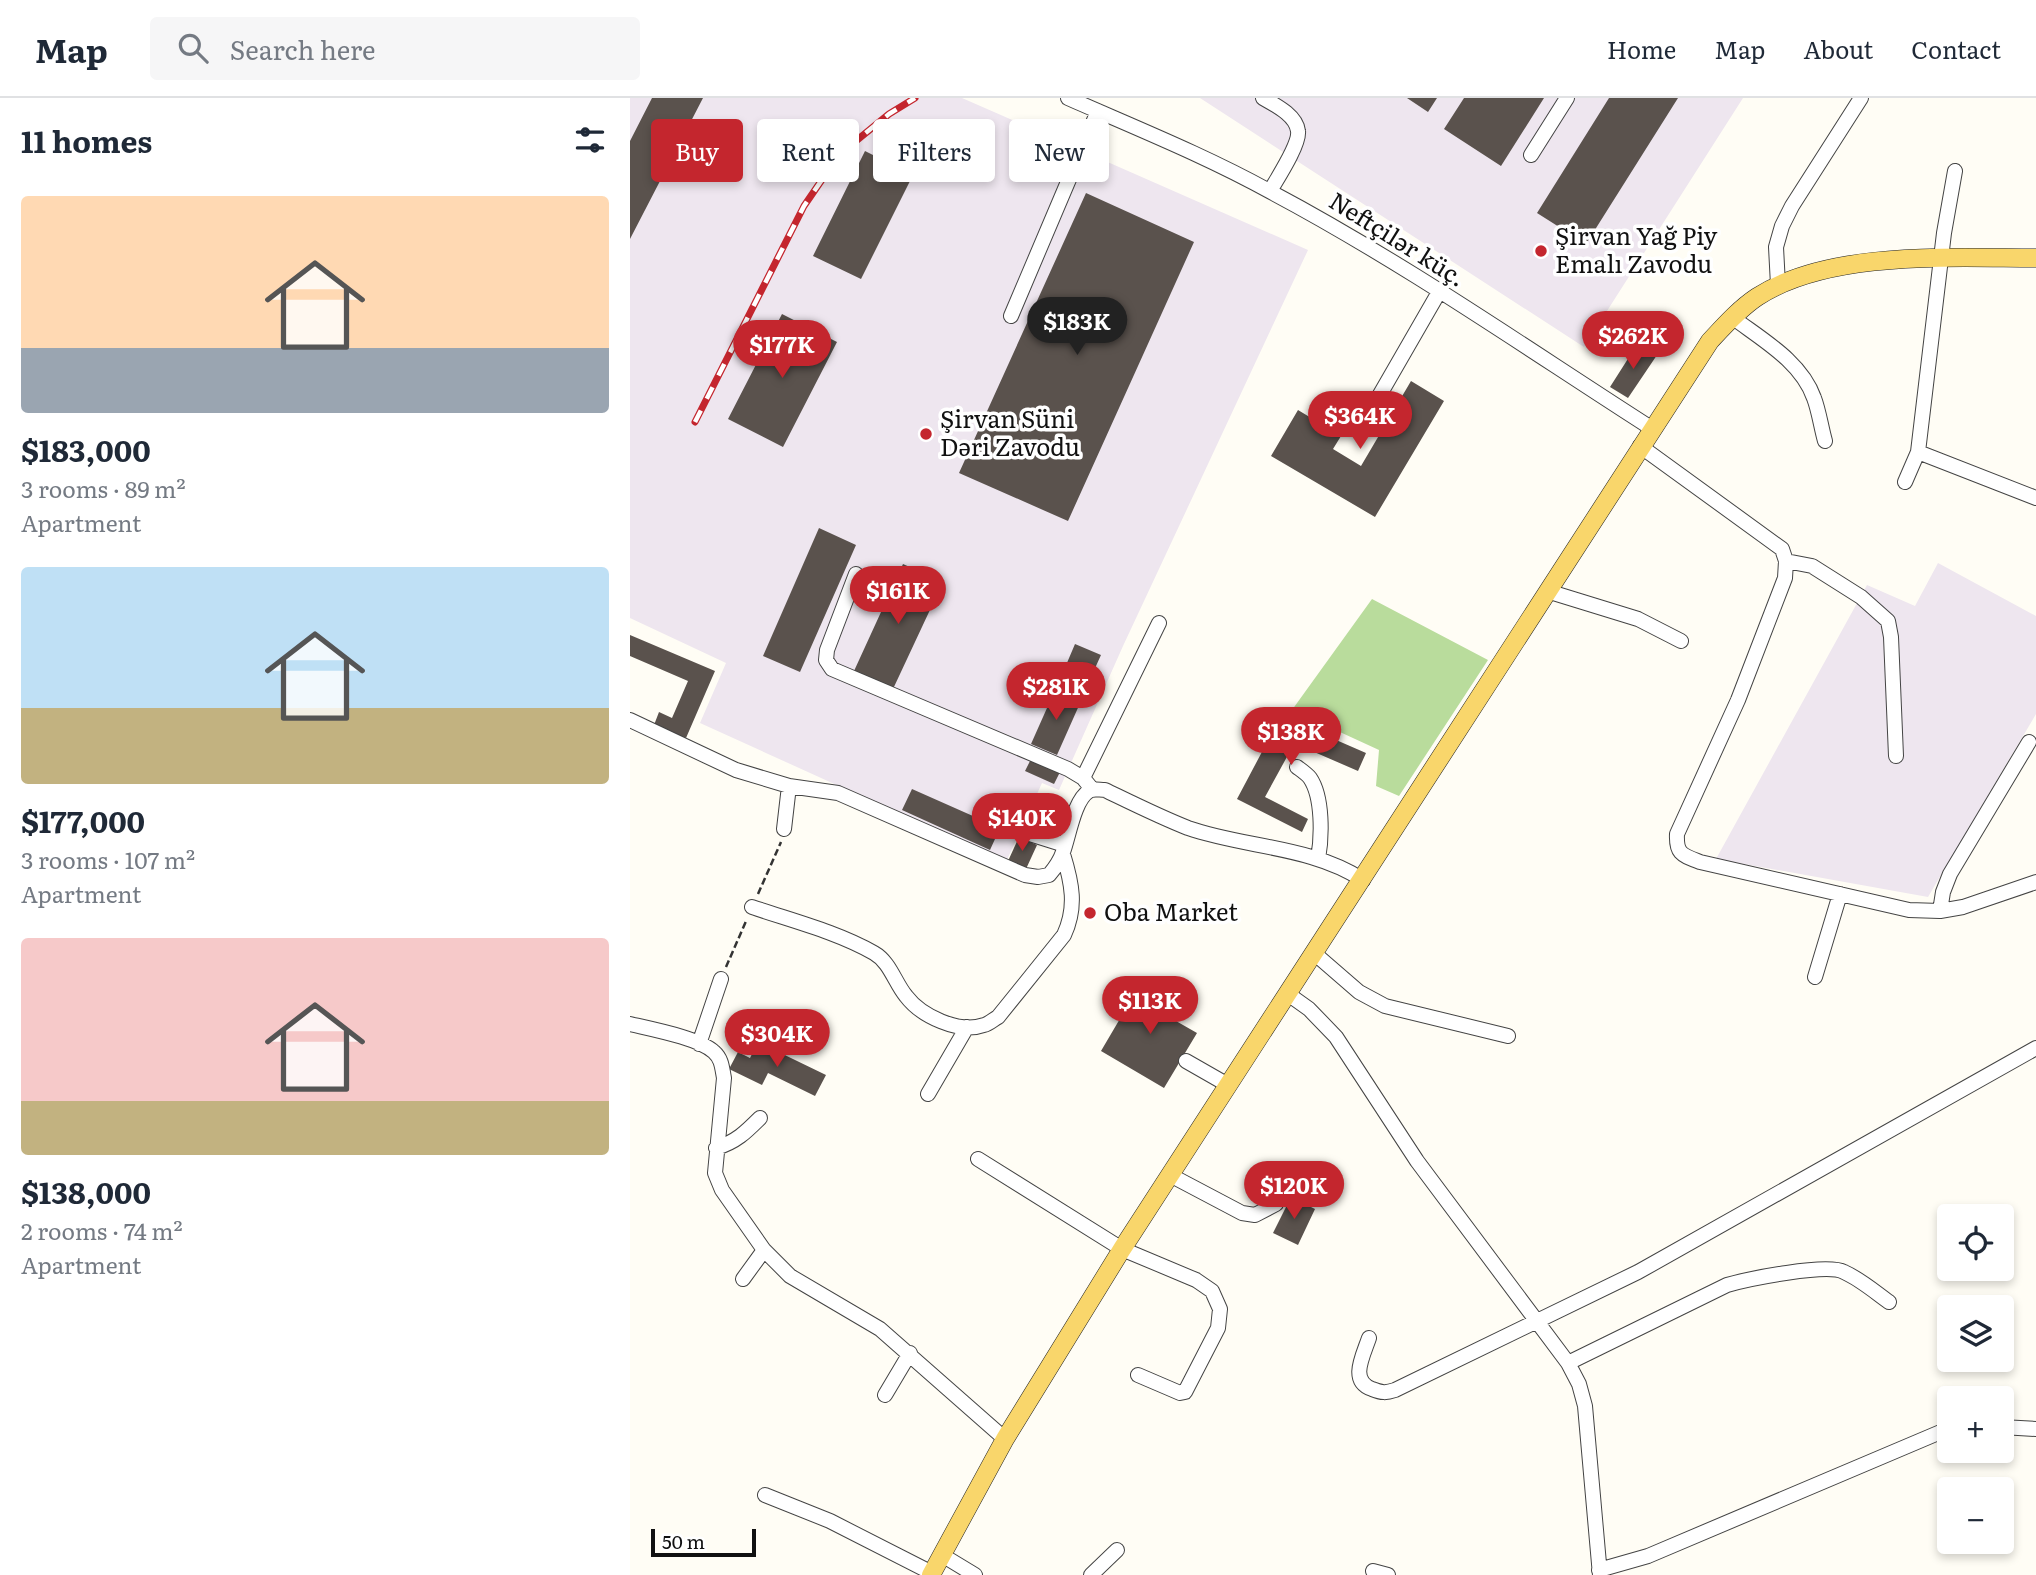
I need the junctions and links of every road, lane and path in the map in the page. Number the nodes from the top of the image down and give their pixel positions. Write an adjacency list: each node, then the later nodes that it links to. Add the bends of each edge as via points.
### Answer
1 (1068, 98): 5 (street, Neftçilər küç.)
2 (1263, 98): 8 (street, via 1292,118 1298,131)
3 (1567, 98): 6 (street)
4 (1861, 98): 11 (street, via 1782,226 1776,247)
5 (1098, 111): 8 (street, Neftçilər küç.); 13 (street)
6 (1531, 155)
7 (1955, 171): 9 (street)
8 (1270, 191): 12 (street, Neftçilər küç.)
9 (1941, 258): 10 (main road); 11 (main road, via 1855,265); 19 (street)
10 (2036, 258)
11 (1779, 285): 14 (main road)
12 (1439, 292): 15 (street); 16 (street, Neftçilər küç.)
13 (1011, 316)
14 (1732, 317): 16 (main road, via 1710,341); 17 (street, via 1803,376 1814,396)
15 (1367, 417)
16 (1651, 428): 18 (main road)
17 (1825, 441)
18 (1640, 446): 22 (street, via 1782,549); 24 (main road)
19 (1918, 452): 20 (street); 21 (street)
20 (1905, 482)
21 (2036, 498)
22 (1786, 561): 29 (street, via 1812,566 1861,597 1888,621); 39 (street, via 1781,591 1676,845 1682,854 1700,862)
23 (856, 574): 31 (street, via 827,650 832,669 1068,769)
24 (1547, 591): 26 (street, via 1638,619); 37 (main road)
25 (1160, 623): 31 (street)
26 (1681, 641)
27 (630, 720): 32 (street, via 736,770)
28 (2029, 742): 41 (street, via 1950,874)
29 (1896, 756)
30 (1297, 767): 36 (street, via 1310,778 1316,794 1321,828)
31 (1087, 784): 35 (street); 36 (street, via 1189,828)
32 (789, 786): 33 (street); 35 (street, via 838,793 1025,875 1049,875)
33 (784, 829)
34 (1030, 834): 35 (street)
35 (1064, 850): 47 (street, via 1073,901 1064,935 998,1017 984,1026)
36 (1318, 859): 37 (street)
37 (1363, 880): 42 (main road)
38 (2036, 882): 41 (street)
39 (1840, 894): 41 (street, via 1909,910); 43 (street)
40 (752, 907): 47 (street, via 878,955 906,997 920,1009 946,1023)
41 (1940, 911)
42 (1314, 953): 45 (main road); 48 (street, via 1359,992 1385,1006)
43 (1815, 977)
44 (721, 979): 49 (street)
45 (1287, 994): 52 (main road); 63 (street, via 1336,1037 1417,1161)
46 (630, 1024): 49 (street)
47 (967, 1027): 53 (street)
48 (1508, 1036)
49 (699, 1044): 55 (street, via 715,1052 722,1063)
50 (2036, 1048): 63 (street, via 1638,1272)
51 (1186, 1061): 52 (street)
52 (1228, 1085): 57 (main road)
53 (928, 1094)
54 (760, 1118): 55 (street, via 741,1137)
55 (716, 1148): 60 (street, via 715,1172 722,1190)
56 (978, 1159): 59 (street)
57 (1170, 1175): 58 (street, via 1242,1213 1255,1214); 59 (main road)
58 (1276, 1204)
59 (1122, 1249): 67 (street, via 1196,1280 1212,1291 1220,1309 1218,1328 1185,1392); 72 (main road)
60 (764, 1250): 61 (street); 65 (street, via 790,1276 880,1329)
61 (743, 1279)
62 (1889, 1302): 66 (street, via 1843,1270 1746,1279)
63 (1537, 1322): 64 (street, via 1384,1393 1360,1382); 66 (street)
64 (1368, 1338)
65 (910, 1353): 68 (street); 72 (street)
66 (1568, 1363): 77 (street, via 1585,1406)
67 (1138, 1375)
68 (885, 1395)
69 (2014, 1428): 70 (street)
70 (2036, 1429)
71 (1937, 1434): 77 (street)
72 (1005, 1439): 75 (main road)
73 (765, 1495): 78 (street, via 830,1521)
74 (1117, 1550): 80 (street)
75 (942, 1555): 78 (main road); 79 (street)
76 (1373, 1571): 81 (street)
77 (1600, 1573)
78 (932, 1574)
79 (975, 1575)
80 (1091, 1575)
81 (1388, 1575)

